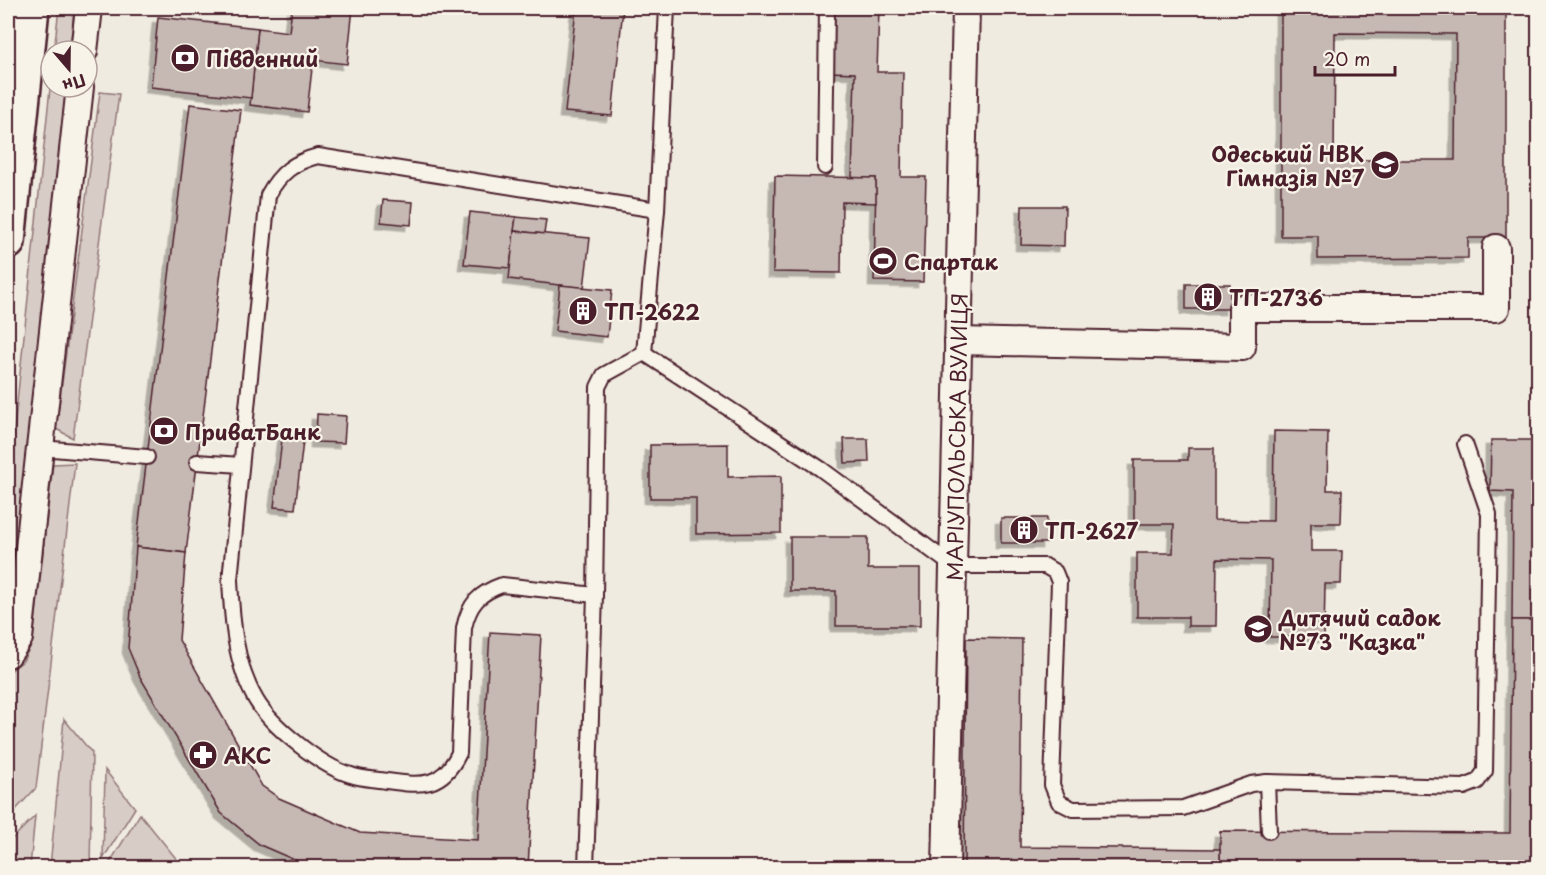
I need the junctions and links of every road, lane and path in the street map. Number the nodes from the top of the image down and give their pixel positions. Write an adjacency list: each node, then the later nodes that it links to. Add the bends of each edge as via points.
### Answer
1 (32, 8): 9 (highway)
2 (88, 8): 6 (street)
3 (667, 8): 10 (lane)
4 (827, 8): 8 (lane)
5 (966, 8): 13 (street, МАРІУПОЛЬСЬКА ВУЛИЦЯ)
6 (85, 39)
7 (79, 99): 16 (street)
8 (825, 168)
9 (10, 184): 11 (highway)
10 (657, 210): 14 (lane); 19 (lane, via 318,156 288,168 268,195)
11 (8, 242)
12 (1496, 248): 13 (street, via 1496,308 1242,308 1242,347)
13 (958, 341): 20 (street, МАРІУПОЛЬСЬКА ВУЛИЦЯ)
14 (644, 353): 20 (lane, via 821,469); 21 (lane, via 604,375 598,387)
15 (1465, 444): 23 (lane, via 1489,513 1485,771 1478,782 1464,787)
16 (41, 448): 17 (lane); 22 (street, via 19,639)
17 (147, 457)
18 (197, 462): 19 (lane)
19 (241, 465): 21 (lane, via 230,580 234,639 256,700 296,745 349,775 416,785 435,781 451,770 459,753 464,628 467,613 487,590 502,585)
20 (953, 566): 23 (lane, via 1045,566 1055,572 1059,582 1052,785 1059,802 1072,809 1183,808); 26 (street, МАРІУПОЛЬСЬКА ВУЛИЦЯ)
21 (595, 595): 25 (lane)
22 (8, 654)
23 (1267, 782): 24 (lane)
24 (1269, 831)
25 (586, 867)
26 (946, 867)

